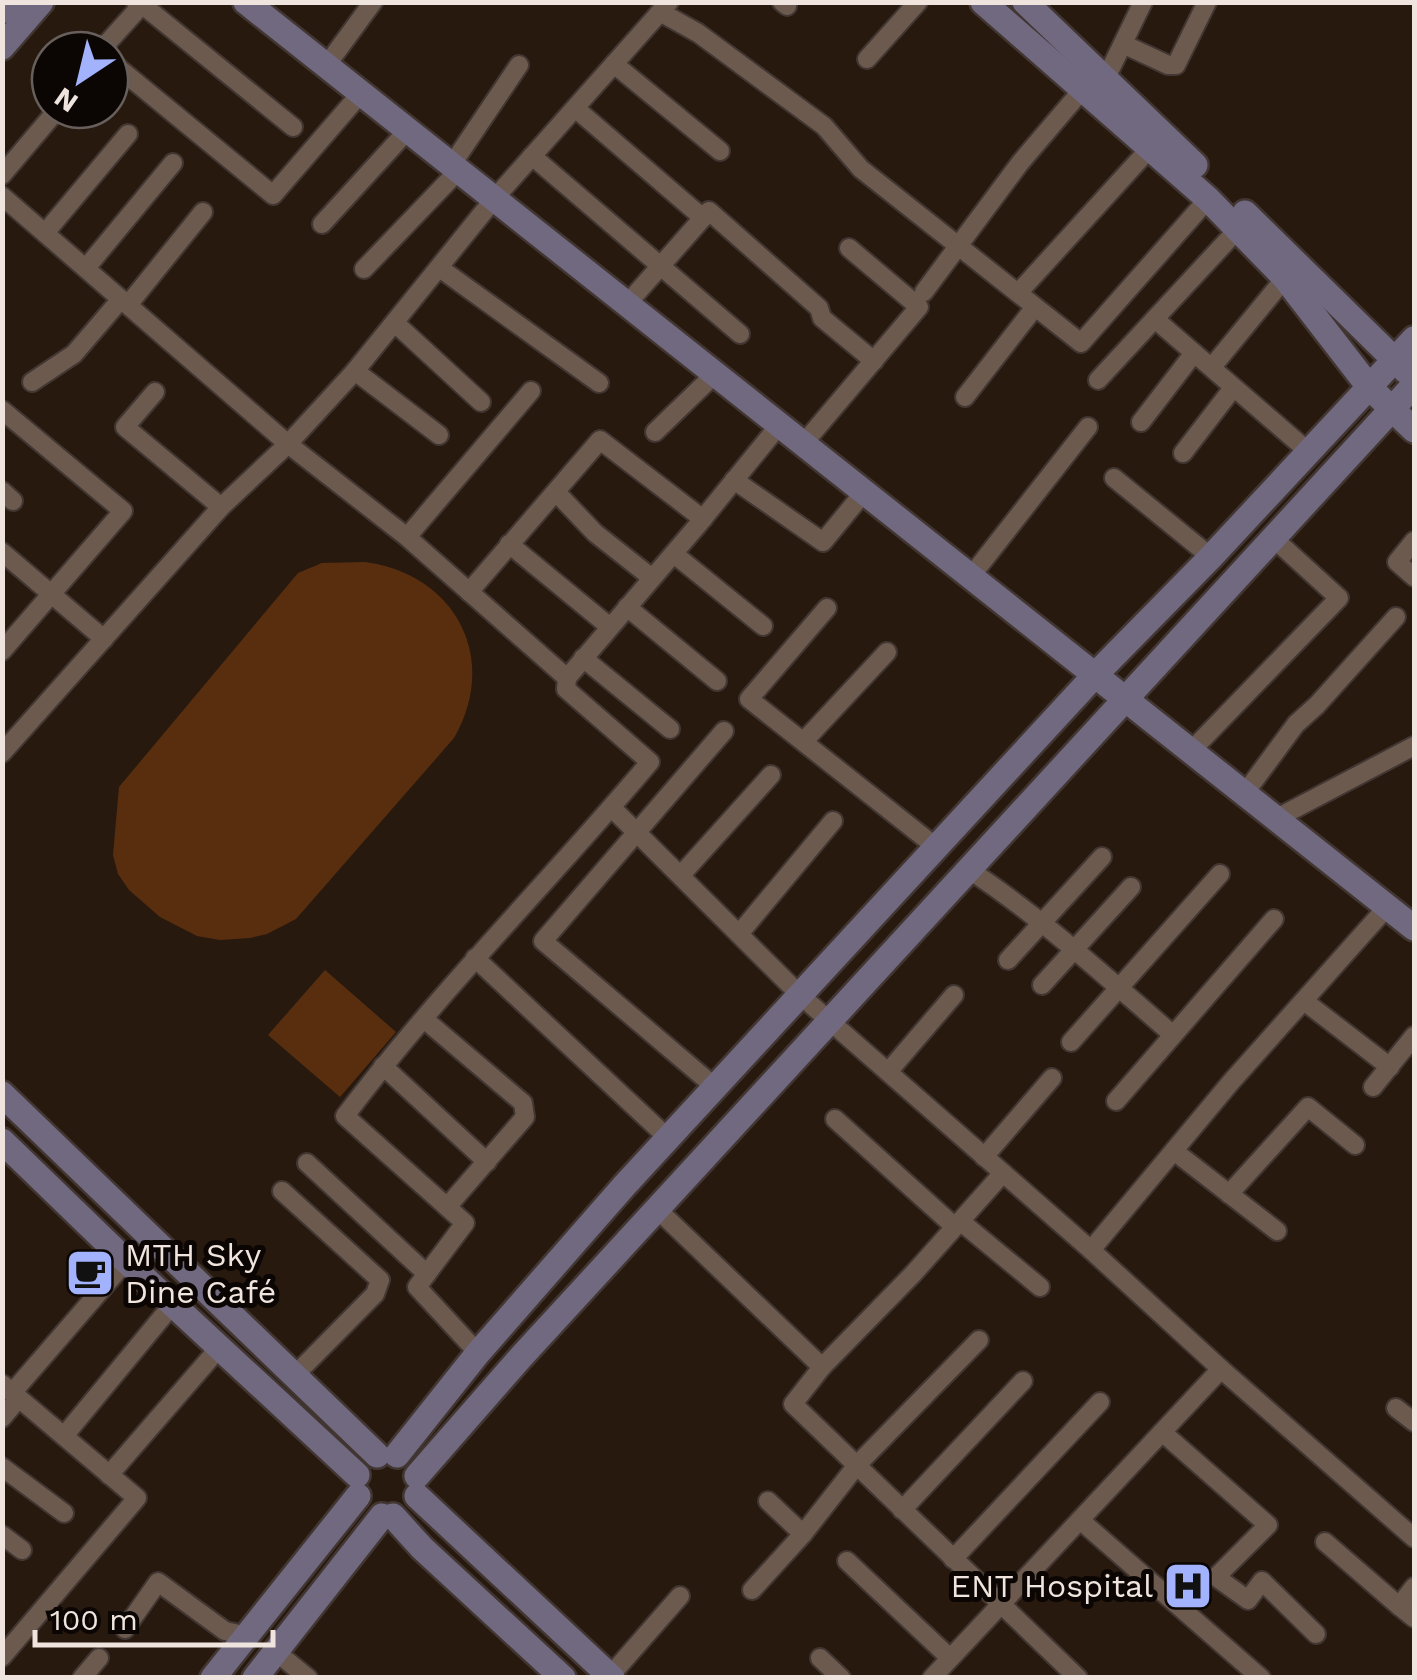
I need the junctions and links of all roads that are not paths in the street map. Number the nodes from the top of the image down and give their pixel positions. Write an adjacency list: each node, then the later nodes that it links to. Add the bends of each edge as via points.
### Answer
1 (10, 2): 12 (street)
2 (41, 2): 15 (street)
3 (138, 2): 13 (street); 24 (street)
4 (246, 2): 19 (street)
5 (373, 2): 19 (street)
6 (918, 2): 16 (street)
7 (984, 2): 21 (street)
8 (1025, 2): 21 (street)
9 (1143, 2): 14 (street)
10 (1207, 2): 14 (street, via 1176,65)
11 (664, 7): 17 (street); 42 (street, via 824,126 861,169)
12 (2, 11)
13 (119, 30)
14 (1123, 44): 21 (street)
15 (2, 48)
16 (867, 58)
17 (614, 64): 23 (street); 29 (street)
18 (518, 65): 32 (street)
19 (326, 66): 22 (street)
20 (130, 77): 22 (street, via 273,195)
21 (1094, 83): 28 (street); 42 (street, via 1020,163); 59 (street)
22 (361, 94): 26 (street)
23 (575, 108): 30 (street); 38 (street)
24 (292, 128)
25 (40, 130): 33 (street)
26 (407, 130): 32 (street); 39 (street)
27 (128, 134): 41 (street)
28 (1151, 147): 35 (street); 50 (street)
29 (720, 151)
30 (532, 156): 36 (street); 44 (street)
31 (173, 163): 45 (street)
32 (455, 169): 36 (street); 46 (street)
33 (2, 175)
34 (2, 196): 41 (street)
35 (1208, 199): 40 (street); 53 (street, via 1081,343)
36 (494, 200): 47 (street); 52 (street)
37 (203, 212): 51 (street)
38 (703, 218): 44 (street); 60 (street, via 709,211)
39 (322, 224)
40 (1238, 229): 48 (street); 54 (street)
41 (45, 233): 45 (street)
42 (960, 247): 49 (street); 50 (street)
43 (849, 248): 60 (street, via 919,307)
44 (662, 264): 52 (street); 56 (street)
45 (86, 268): 51 (street)
46 (364, 268)
47 (441, 269): 55 (street); 67 (street)
48 (1285, 278): 61 (street); 69 (street)
49 (924, 292)
50 (1019, 292): 53 (street)
51 (124, 302): 65 (street, via 74,354); 83 (street)
52 (627, 304): 63 (street)
53 (1035, 307): 72 (street)
54 (1156, 320): 58 (street); 64 (street)
55 (395, 323): 62 (street); 73 (street)
56 (740, 334)
57 (1414, 338): 59 (street)
58 (1194, 354): 61 (street); 76 (street)
59 (1396, 359): 66 (street); 69 (street)
60 (874, 361): 82 (street)
61 (1212, 367): 68 (street)
62 (355, 371): 81 (street); 83 (street)
63 (716, 373): 77 (street); 80 (street)
64 (1098, 380)
65 (32, 382)
66 (1414, 383): 74 (street)
67 (599, 384)
68 (1233, 388): 84 (street); 85 (street)
69 (1370, 388): 74 (street); 85 (street)
70 (532, 391): 92 (street)
71 (155, 392): 90 (street, via 126,428)
72 (965, 397)
73 (481, 402)
74 (1392, 408): 79 (street); 93 (street)
75 (2, 410): 103 (street, via 123,511)
76 (1141, 422)
77 (780, 424): 82 (street); 87 (street)
78 (1088, 426): 99 (street)
79 (1414, 430)
80 (655, 432)
81 (438, 434)
82 (804, 443): 88 (street)
83 (288, 444): 90 (street); 92 (street)
84 (1183, 453)
85 (1310, 453): 98 (street)
86 (1114, 478): 98 (street)
87 (734, 480): 88 (street, via 824,542); 91 (street)
88 (865, 491): 99 (street)
89 (556, 492): 91 (street, via 600,440); 95 (street); 101 (street)
90 (220, 507): 109 (street)
91 (703, 519): 97 (street)
92 (407, 537): 102 (street)
93 (1272, 537): 116 (street); 122 (street, via 1339,598)
94 (1414, 542): 100 (street, via 1397,562)
95 (508, 544): 102 (street); 108 (street)
96 (4, 554): 103 (street)
97 (674, 554): 101 (street); 107 (street)
98 (1211, 557): 113 (street)
99 (972, 575): 113 (street)
100 (1414, 577)
101 (652, 578): 104 (street)
102 (469, 592): 114 (street)
103 (50, 593): 109 (street); 110 (street)
104 (627, 607): 108 (street); 115 (street)
105 (827, 608): 119 (street, via 750,699)
106 (1396, 617): 124 (street, via 1296,724)
107 (763, 626)
108 (610, 628): 112 (street)
109 (104, 638): 120 (street)
110 (2, 651)
111 (887, 652): 119 (street)
112 (583, 658): 114 (street); 117 (street)
113 (1096, 674): 116 (street); 129 (street)
114 (566, 678): 125 (street, via 566,689 650,762)
115 (717, 681)
116 (1125, 698): 122 (street); 131 (street)
117 (670, 730)
118 (724, 732): 128 (street)
119 (804, 741): 129 (street)
120 (5, 744)
121 (1414, 746): 126 (street)
122 (1190, 751): 124 (street)
123 (772, 775): 133 (street)
124 (1245, 793): 126 (street)
125 (612, 808): 128 (street); 141 (street)
126 (1276, 818): 135 (street)
127 (833, 821): 139 (street)
128 (638, 834): 133 (street); 157 (street, via 543,941)
129 (936, 847): 145 (street)
130 (1102, 857): 137 (street)
131 (968, 869): 137 (street); 149 (street)
132 (1220, 874): 144 (street)
133 (681, 875): 139 (street)
134 (1131, 887): 140 (street)
135 (1387, 907): 138 (street); 147 (street)
136 (1274, 919): 150 (street)
137 (1042, 924): 140 (street); 142 (street)
138 (1414, 928)
139 (738, 934): 145 (street)
140 (1074, 949): 143 (street); 144 (street)
141 (475, 958): 148 (street); 162 (street)
142 (1008, 960)
143 (1042, 985)
144 (1120, 989): 150 (street); 152 (street)
145 (800, 995): 149 (street); 157 (street)
146 (954, 995): 155 (street)
147 (1304, 1000): 154 (street); 165 (street)
148 (424, 1019): 153 (street); 167 (street, via 524,1103 525,1118)
149 (829, 1020): 155 (street); 173 (street)
150 (1172, 1034): 160 (street)
151 (1414, 1036): 154 (street)
152 (1072, 1042)
153 (383, 1066): 167 (street); 172 (street, via 345,1116)
154 (1390, 1067): 158 (street)
155 (888, 1072): 166 (street)
156 (1052, 1078): 166 (street)
157 (715, 1087): 162 (street)
158 (1373, 1087)
159 (2, 1094): 186 (street)
160 (1116, 1102)
161 (835, 1119): 174 (street)
162 (668, 1138): 183 (street)
163 (2, 1141): 177 (street)
164 (1355, 1145): 171 (street, via 1308,1107)
165 (1174, 1151): 171 (street); 176 (street)
166 (984, 1156): 169 (street)
167 (487, 1162): 172 (street)
168 (307, 1163): 178 (street)
169 (1003, 1173): 174 (street); 176 (street)
170 (282, 1191): 186 (street, via 380,1280 376,1294)
171 (1229, 1194): 175 (street)
172 (448, 1207): 178 (street, via 465,1223)
173 (657, 1208): 184 (street); 200 (street)
174 (958, 1224): 179 (street); 184 (street)
175 (1276, 1231)
176 (1092, 1250): 185 (street)
177 (126, 1261): 180 (street); 188 (street)
178 (427, 1274): 183 (street, via 417,1287)
179 (1040, 1288)
180 (173, 1304): 182 (street); 194 (street)
181 (979, 1340): 196 (street)
182 (219, 1348): 198 (street); 199 (street)
183 (478, 1353): 195 (street)
184 (822, 1367): 196 (street, via 792,1404)
185 (1221, 1369): 193 (street); 207 (street)
186 (294, 1376): 195 (street)
187 (1023, 1381): 202 (street)
188 (11, 1392): 191 (street); 194 (street)
189 (1100, 1402): 213 (street)
190 (1396, 1408): 192 (street)
191 (2, 1418)
192 (1414, 1422)
193 (1162, 1432): 205 (street); 223 (street, via 1268,1525 1216,1577 1248,1600 1262,1581)
194 (64, 1436): 198 (street)
195 (387, 1455): 199 (street, via 362,1466); 200 (street, via 406,1459)
196 (857, 1465): 202 (street); 208 (street)
197 (2, 1466): 203 (street)
198 (109, 1474): 226 (street, via 136,1498)
199 (358, 1486): 204 (street, via 372,1512); 224 (street)
200 (417, 1486): 204 (street, via 412,1505); 206 (street)
201 (768, 1501): 208 (street)
202 (902, 1510): 213 (street)
203 (64, 1513)
204 (388, 1516): 211 (street); 225 (street)
205 (1080, 1520): 218 (street); 240 (street)
206 (446, 1523): 220 (street); 230 (street)
207 (1411, 1529)
208 (803, 1534): 216 (street)
209 (2, 1535): 212 (street)
210 (1325, 1542): 219 (street)
211 (422, 1548): 220 (street); 235 (street)
212 (22, 1550)
213 (953, 1560): 218 (street)
214 (848, 1561): 229 (street)
215 (1414, 1588): 219 (street)
216 (752, 1590)
217 (680, 1596): 230 (street)
218 (1000, 1605): 229 (street); 239 (street)
219 (1399, 1606): 221 (street)
220 (514, 1609): 230 (street); 236 (street)
221 (1414, 1618)
222 (125, 1628): 224 (street, via 158,1582 224,1631)
223 (1316, 1634)
224 (248, 1636): 232 (street)
225 (275, 1652): 233 (street); 234 (street)
226 (2, 1657)
227 (99, 1658): 231 (street)
228 (820, 1658): 237 (street)
229 (950, 1658): 238 (street)
230 (606, 1677)
231 (82, 1678)
232 (214, 1678)
233 (254, 1678)
234 (308, 1678)
235 (563, 1678)
236 (580, 1678)
237 (841, 1678)
238 (932, 1678)
239 (1078, 1678)
240 (1260, 1678)

